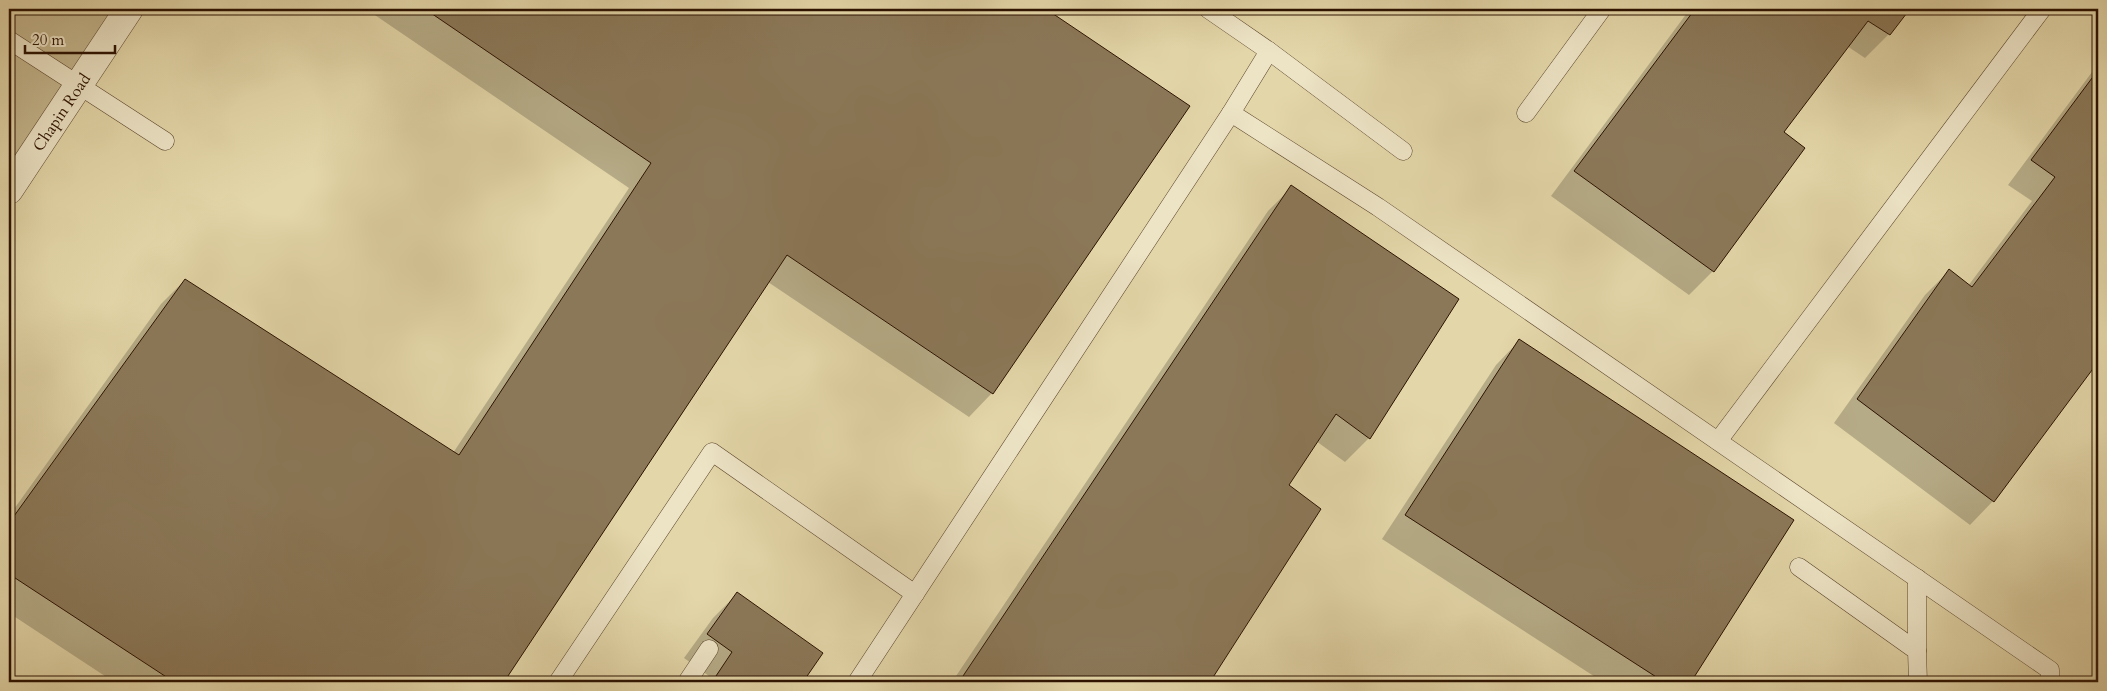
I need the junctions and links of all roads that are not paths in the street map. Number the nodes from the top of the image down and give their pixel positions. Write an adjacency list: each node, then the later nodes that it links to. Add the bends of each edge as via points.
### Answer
1 (129, 9): 7 (street, Chapin Road)
2 (1208, 9): 6 (lane)
3 (1602, 9): 8 (lane)
4 (2042, 9): 13 (lane)
5 (9, 40): 7 (lane)
6 (1269, 51): 9 (lane); 11 (lane)
7 (79, 86): 10 (lane); 12 (street, Chapin Road)
8 (1526, 112)
9 (1231, 113): 13 (lane, via 1378,207); 16 (lane)
10 (165, 141)
11 (1403, 151)
12 (9, 190)
13 (1718, 441): 15 (lane)
14 (1799, 567): 18 (lane)
15 (1917, 578): 18 (lane); 23 (lane, via 2050,670)
16 (915, 594): 19 (lane, via 712,452); 21 (lane)
17 (709, 649): 20 (lane)
18 (1918, 651): 22 (lane)
19 (558, 682)
20 (687, 682)
21 (856, 682)
22 (1918, 682)
23 (2050, 682)

